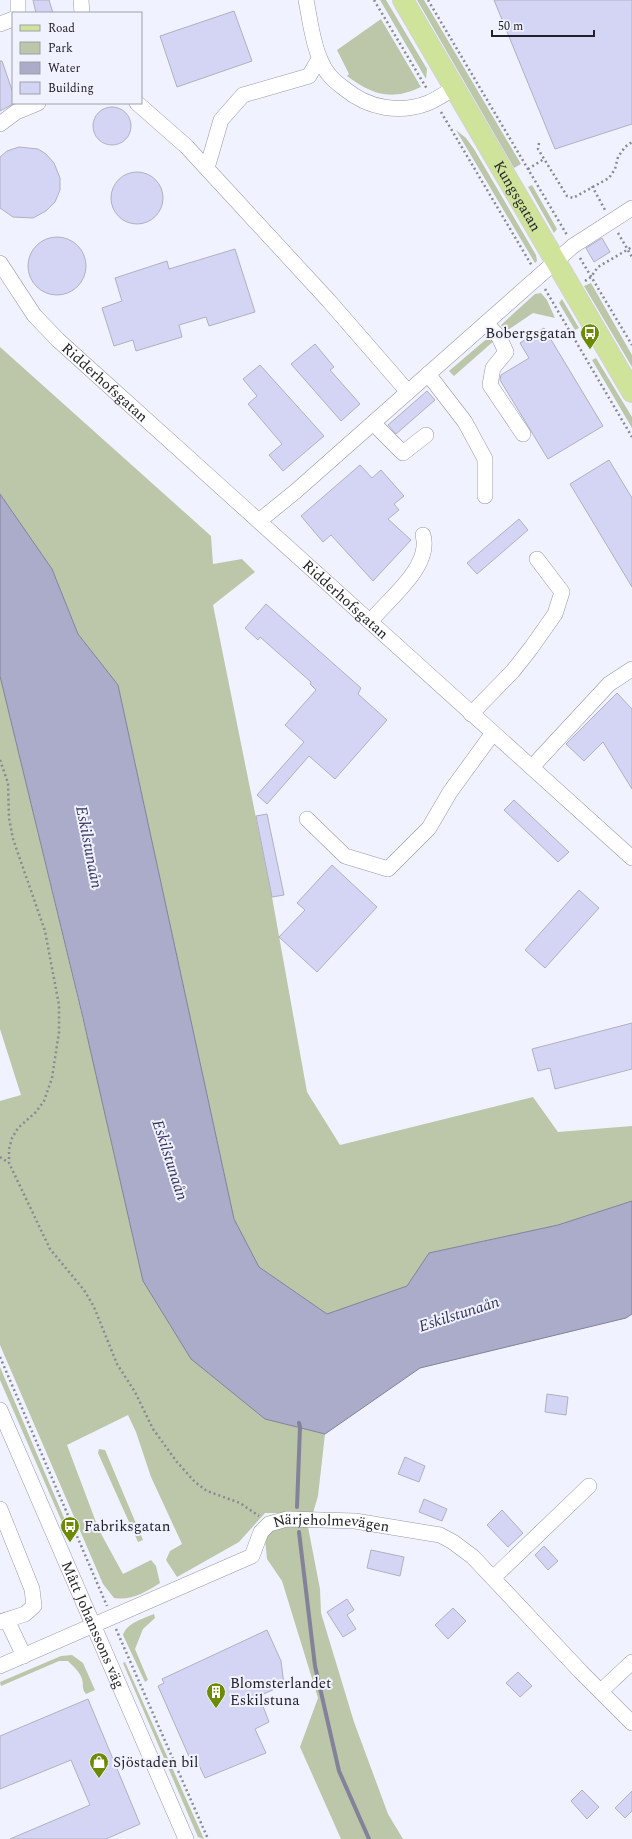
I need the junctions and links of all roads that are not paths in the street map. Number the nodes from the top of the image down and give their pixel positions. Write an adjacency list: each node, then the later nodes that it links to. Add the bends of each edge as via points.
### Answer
1 (18, 0): 5 (street)
2 (81, 0): 6 (street)
3 (306, 0): 9 (street)
4 (403, 0): 10 (main road, Kungsgatan)
5 (18, 12)
6 (82, 12)
7 (12, 19): 8 (street)
8 (0, 24)
9 (319, 59): 10 (street, via 328,75 352,95 379,107 412,107 433,100); 14 (street, via 309,76 243,96 220,120)
10 (454, 88): 17 (main road, Kungsgatan)
11 (36, 104): 13 (street, via 16,112)
12 (138, 104): 14 (street)
13 (0, 124)
14 (207, 168): 20 (street)
15 (632, 208): 17 (street, via 573,246)
16 (0, 262): 26 (street, Ridderhofsgatan, via 34,315 58,340)
17 (556, 262): 18 (street); 21 (main road, Kungsgatan)
18 (486, 323): 19 (street); 23 (street, via 499,337 506,352 493,368 490,385)
19 (428, 374): 20 (street); 25 (street, via 465,422 485,459)
20 (408, 392): 22 (street)
21 (632, 392)
22 (372, 423): 24 (street, via 403,453); 26 (street)
23 (523, 434)
24 (426, 435)
25 (485, 496)
26 (259, 521): 29 (street, Ridderhofsgatan)
27 (423, 535): 29 (street, via 426,544 416,572)
28 (537, 559): 31 (street, via 562,592 555,614 513,671)
29 (370, 622): 31 (street, Ridderhofsgatan)
30 (632, 669): 33 (street, via 609,684)
31 (471, 714): 32 (street, Ridderhofsgatan)
32 (493, 733): 33 (street, Ridderhofsgatan); 34 (street, via 450,792 430,828 388,869 345,856)
33 (532, 767): 35 (street, Ridderhofsgatan)
34 (307, 819)
35 (632, 858)
36 (0, 1410): 41 (street, Mått Johanssons väg)
37 (588, 1486): 39 (street)
38 (0, 1509): 40 (street, via 32,1589 34,1606 25,1614)
39 (493, 1578): 41 (street, Närjeholmevägen, via 464,1550 440,1536 355,1521 287,1520 269,1524 261,1532 252,1556); 45 (street, Närjeholmevägen)
40 (3, 1621): 42 (street)
41 (92, 1626): 42 (street); 47 (street, Mått Johanssons väg)
42 (24, 1656): 44 (street)
43 (632, 1662): 45 (street)
44 (0, 1666)
45 (601, 1691): 46 (street, Närjeholmevägen)
46 (632, 1723)
47 (186, 1839)

